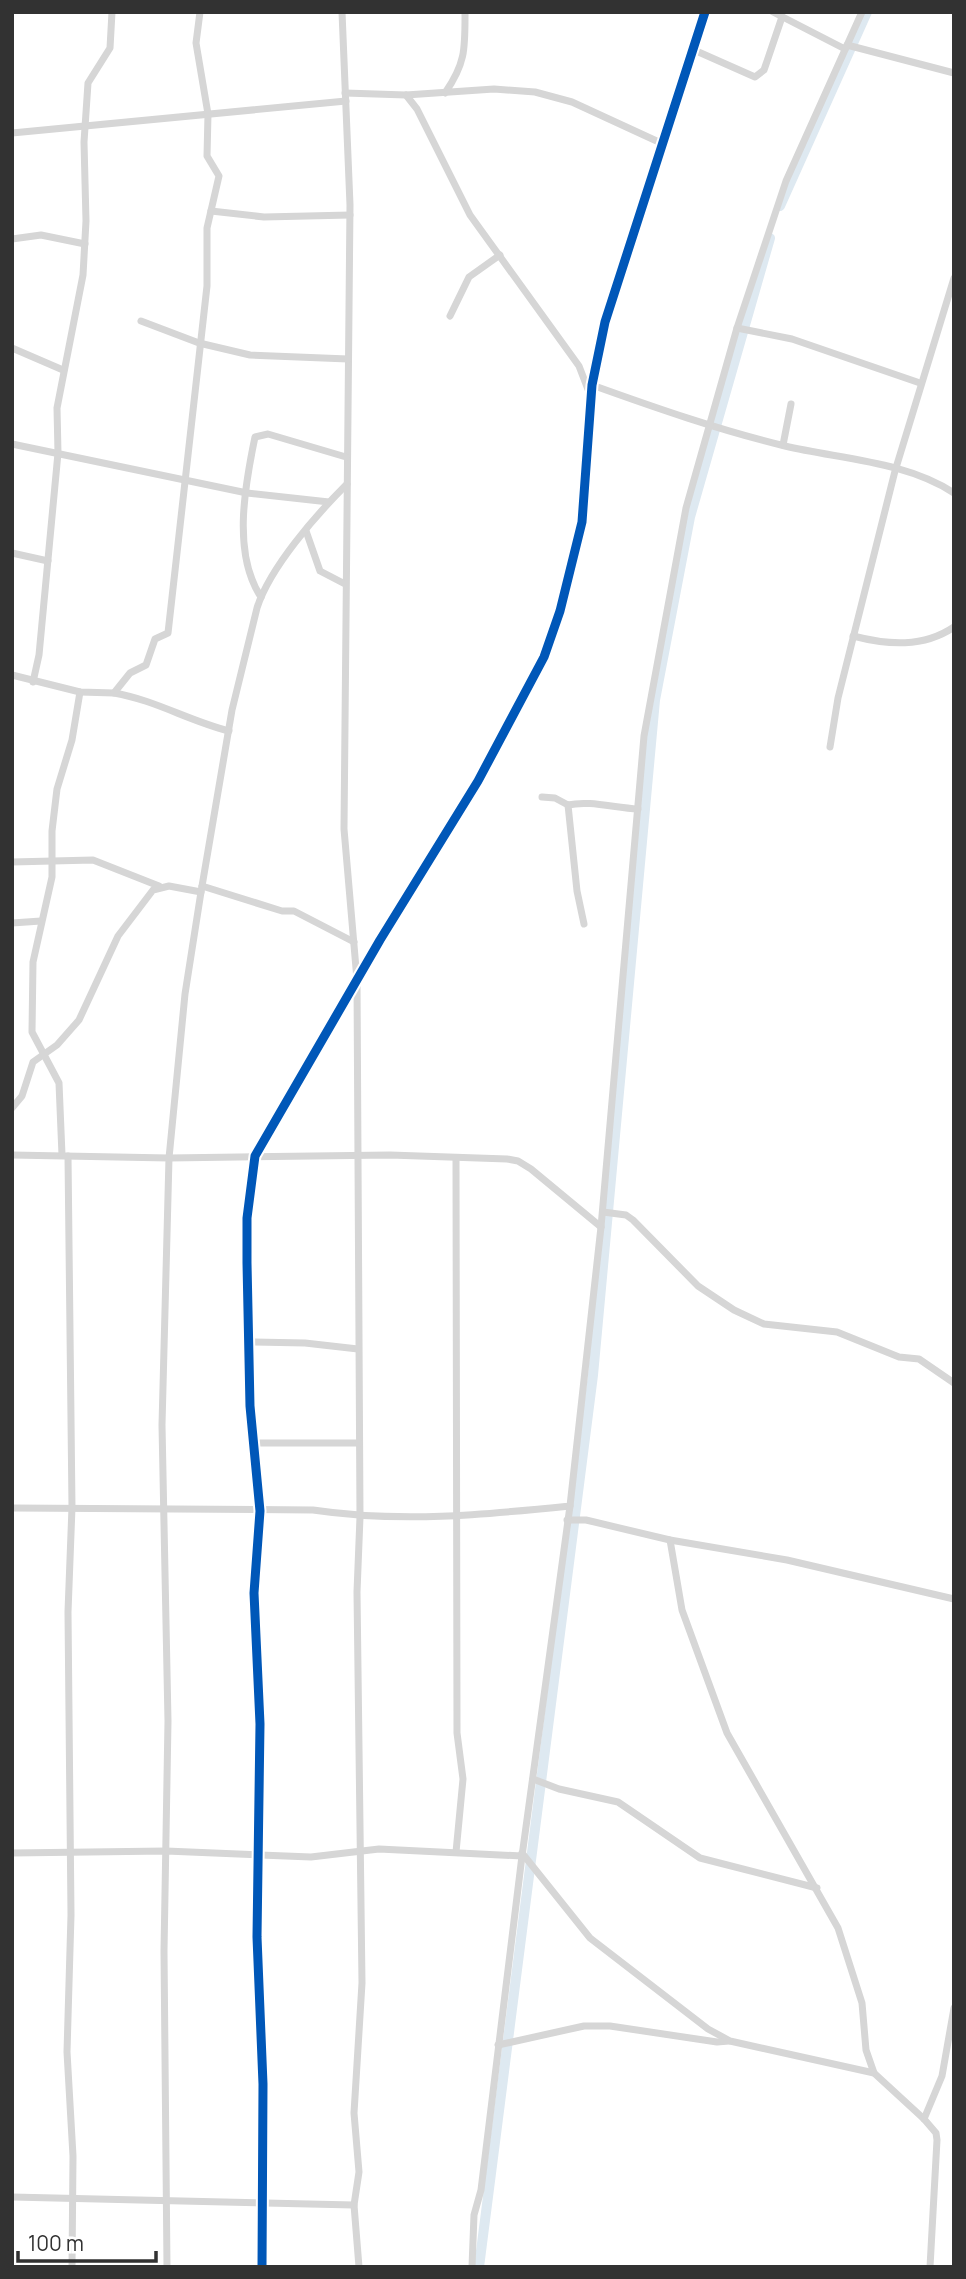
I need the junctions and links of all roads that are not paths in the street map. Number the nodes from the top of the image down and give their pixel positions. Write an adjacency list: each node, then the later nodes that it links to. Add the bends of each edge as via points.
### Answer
1 (112, 12): 16 (street, via 110,48 89,83)
2 (200, 12): 15 (street, via 196,43)
3 (342, 12): 14 (street)
4 (465, 12): 12 (street, via 466,54)
5 (705, 12): 10 (street)
6 (774, 12): 8 (street)
7 (862, 12): 9 (street)
8 (782, 17): 9 (street); 10 (street, via 764,70 755,77)
9 (846, 47): 11 (street); 27 (street, via 786,181)
10 (694, 50): 18 (street)
11 (954, 73)
12 (445, 93): 13 (street); 18 (street, via 535,92 572,102)
13 (406, 95): 14 (street); 23 (street, via 417,108 470,215)
14 (345, 97): 15 (street); 20 (street)
15 (208, 114): 16 (street); 19 (street, via 207,156 219,176)
16 (87, 126): 17 (street); 22 (street)
17 (12, 133)
18 (661, 143): 33 (street, via 605,322)
19 (211, 211): 20 (street, via 274,217); 28 (street)
20 (350, 215): 30 (street)
21 (12, 239): 22 (street, via 41,235)
22 (85, 244): 31 (street, via 80,294)
23 (500, 255): 25 (street, via 469,277); 34 (street, via 579,366)
24 (954, 278): 32 (street)
25 (450, 316)
26 (141, 321): 28 (street)
27 (737, 328): 32 (street, via 792,338); 36 (street)
28 (199, 343): 30 (street, via 250,355); 42 (street)
29 (12, 348): 31 (street)
30 (348, 359): 40 (street)
31 (63, 370): 39 (street, via 57,408)
32 (920, 383): 41 (street)
33 (592, 385): 34 (street); 36 (street)
34 (590, 396): 71 (street, via 582,522 544,657 478,781)
35 (792, 404): 38 (street)
36 (708, 426): 38 (street); 62 (street, via 686,508 656,666)
37 (12, 444): 39 (street)
38 (783, 445): 41 (street)
39 (58, 453): 42 (street); 49 (street)
40 (346, 457): 43 (street); 44 (street, via 306,443 258,435)
41 (896, 468): 45 (street); 53 (street)
42 (185, 479): 44 (street); 57 (street, via 168,633 155,639 146,664 130,673)
43 (347, 484): 46 (street); 50 (street)
44 (247, 493): 46 (street); 51 (street, via 245,559 248,577)
45 (954, 493)
46 (329, 502): 47 (street)
47 (306, 531): 50 (street, via 320,571); 51 (street)
48 (12, 553): 49 (street)
49 (48, 561): 55 (street)
50 (345, 584): 70 (street, via 344,829)
51 (261, 597): 58 (street)
52 (954, 627): 53 (street, via 920,644 876,643)
53 (853, 636): 59 (street)
54 (12, 675): 55 (street)
55 (33, 682): 56 (street)
56 (80, 692): 57 (street); 63 (street, via 57,789)
57 (114, 693): 58 (street, via 158,703 199,723)
58 (229, 731): 66 (street)
59 (830, 747)
60 (542, 797): 61 (street)
61 (568, 805): 62 (street, via 580,802); 69 (street)
62 (638, 809): 80 (street)
63 (52, 861): 64 (street); 65 (street, via 93,860); 67 (street, via 51,886)
64 (12, 862)
65 (159, 886): 66 (street); 72 (street, via 118,936 79,1020)
66 (201, 889): 70 (street, via 294,911); 78 (street)
67 (41, 920): 68 (street); 72 (street, via 33,962 31,1022 34,1041)
68 (12, 923)
69 (584, 925)
70 (354, 942): 71 (street)
71 (357, 981): 76 (street); 77 (street)
72 (43, 1054): 73 (street, via 33,1062 22,1096); 75 (street, via 59,1083)
73 (12, 1108)
74 (12, 1155): 75 (street)
75 (65, 1156): 78 (street); 88 (street)
76 (255, 1156): 77 (street); 78 (street); 82 (street, via 247,1219)
77 (357, 1156): 79 (street); 83 (street)
78 (169, 1158): 90 (street)
79 (456, 1158): 81 (street, via 518,1161); 93 (street)
80 (603, 1212): 81 (street); 84 (street, via 633,1220 698,1286 734,1310 764,1324 837,1332 899,1357 919,1359)
81 (601, 1227): 87 (street)
82 (250, 1342): 83 (street); 85 (street)
83 (358, 1349): 86 (street)
84 (954, 1383)
85 (254, 1443): 86 (street); 91 (street)
86 (359, 1443): 92 (street)
87 (570, 1506): 93 (street); 94 (street)
88 (72, 1507): 89 (street); 90 (street); 102 (street)
89 (12, 1508)
90 (163, 1511): 91 (street); 98 (street)
91 (260, 1511): 92 (street, via 313,1510); 104 (street, via 254,1593 260,1724)
92 (360, 1517): 93 (street); 99 (street)
93 (456, 1518): 100 (street, via 457,1733 463,1779)
94 (567, 1520): 95 (street, via 586,1520); 97 (street)
95 (670, 1540): 96 (street, via 787,1560); 105 (street, via 682,1610 727,1732)
96 (954, 1599)
97 (533, 1779): 103 (street); 105 (street, via 618,1802 700,1858)
98 (166, 1851): 102 (street); 104 (street); 113 (street)
99 (360, 1851): 100 (street); 104 (street, via 336,1856); 115 (street, via 362,1983 354,2113 359,2172)
100 (456, 1852): 103 (street)
101 (12, 1853): 102 (street)
102 (70, 1854): 111 (street, via 67,2052)
103 (522, 1854): 107 (street, via 590,1938 686,2013); 108 (street)
104 (257, 1856): 114 (street, via 263,2127)
105 (817, 1888): 109 (street, via 855,1976)
106 (954, 2008): 110 (street, via 942,2076)
107 (730, 2041): 108 (street, via 584,2026); 109 (street)
108 (498, 2045): 120 (street, via 474,2215)
109 (874, 2073): 110 (street)
110 (924, 2119): 121 (street, via 937,2140)
111 (72, 2196): 112 (street); 113 (street); 116 (street)
112 (12, 2197)
113 (166, 2201): 114 (street); 117 (street)
114 (260, 2204): 115 (street); 118 (street)
115 (354, 2205): 119 (street)
116 (72, 2267)
117 (167, 2267)
118 (262, 2267)
119 (359, 2267)
120 (472, 2267)
121 (930, 2267)

